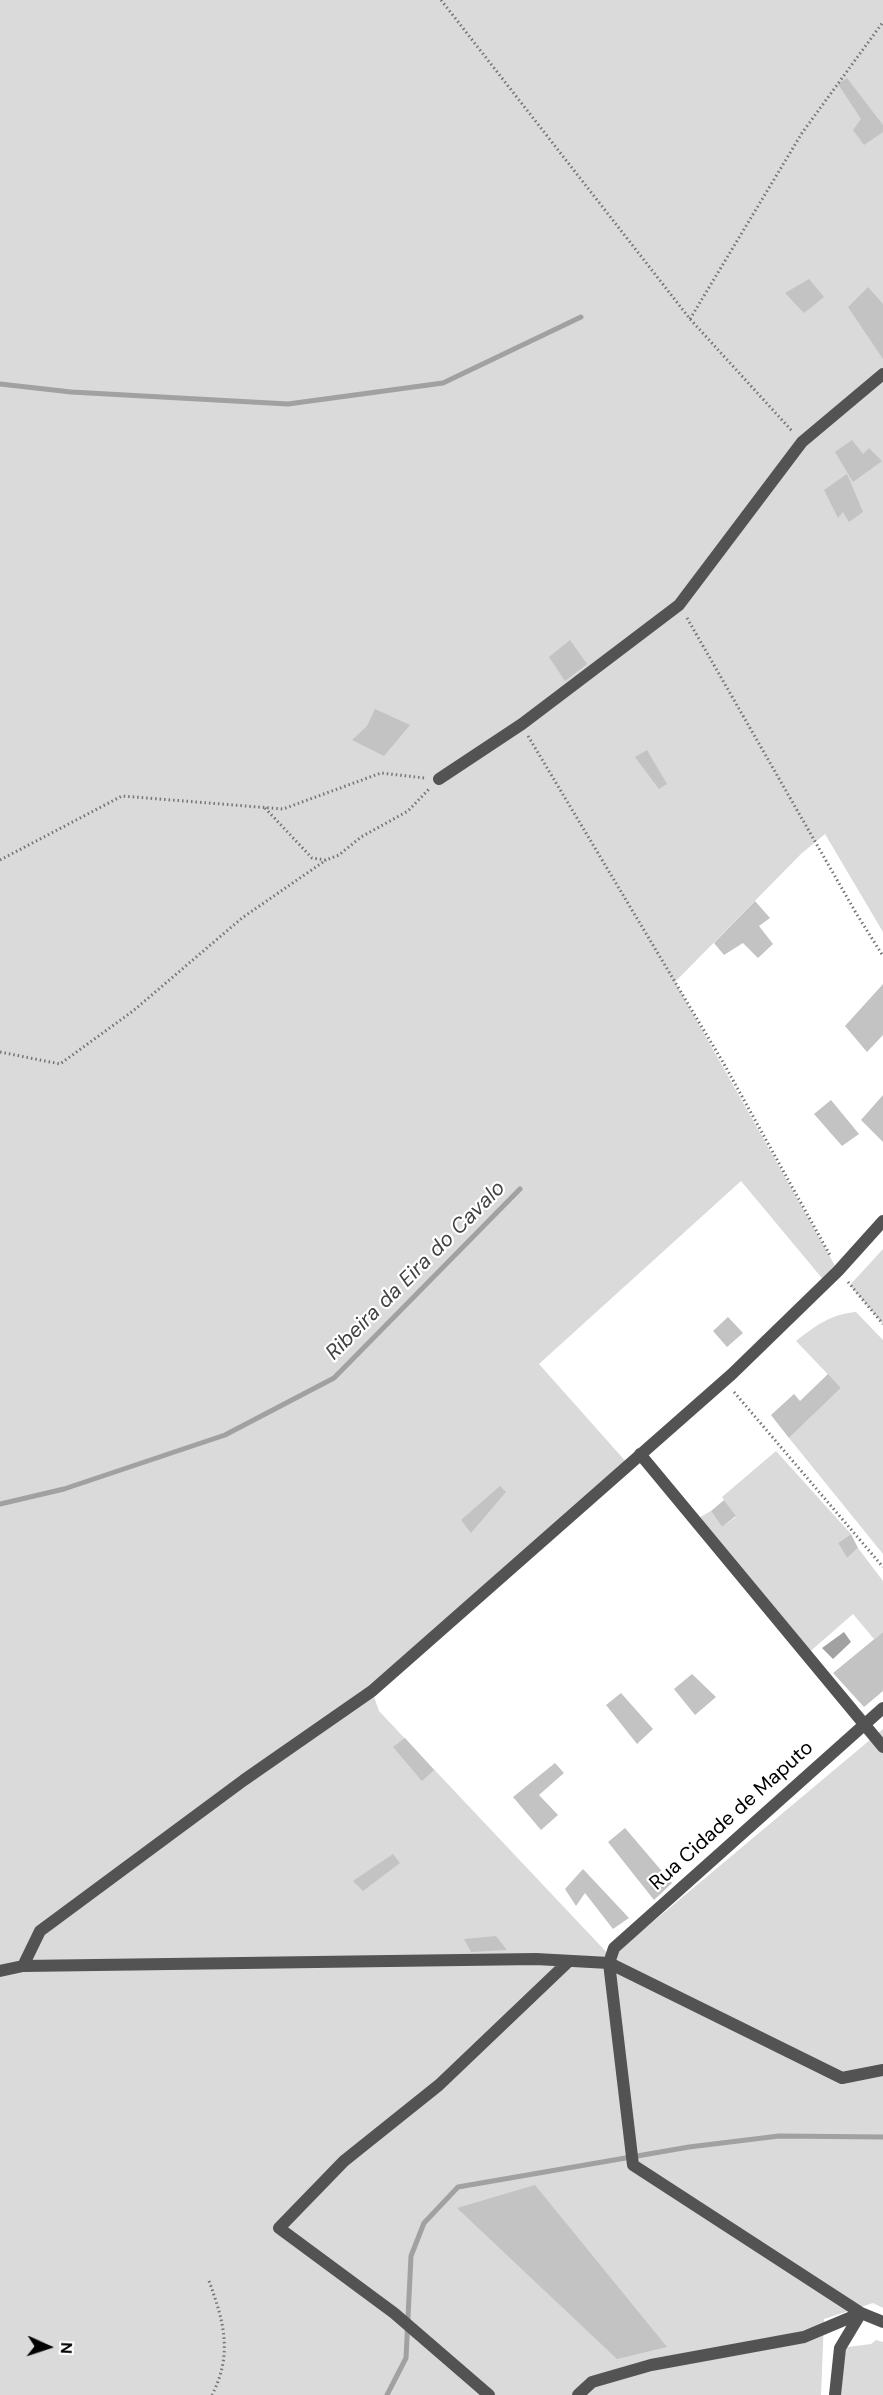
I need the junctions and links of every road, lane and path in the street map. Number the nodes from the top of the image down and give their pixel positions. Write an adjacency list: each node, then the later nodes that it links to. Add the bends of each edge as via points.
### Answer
1 (441, 0): 3 (path)
2 (883, 22): 3 (path, via 802,133)
3 (690, 319): 5 (path)
4 (883, 374): 5 (street)
5 (802, 442): 6 (street)
6 (679, 605): 7 (street); 12 (path)
7 (522, 724): 8 (street); 15 (path, via 724,1064)
8 (439, 779): 9 (path, via 381,773 283,809); 11 (path, via 408,811)
9 (265, 807): 10 (path, via 122,796); 11 (path, via 312,858)
10 (0, 860)
11 (326, 860): 13 (path, via 242,918 133,1011 60,1064)
12 (883, 956)
13 (0, 1052)
14 (883, 1221): 15 (street)
15 (838, 1271): 16 (path); 17 (street)
16 (883, 1324)
17 (724, 1381): 18 (street); 19 (path)
18 (640, 1454): 21 (street); 25 (street, via 372,1690 40,1930)
19 (883, 1567)
20 (883, 1708): 21 (street, Rua Cidade de Maputo)
21 (864, 1725): 22 (street); 23 (street, Rua Cidade de Maputo, via 614,1948)
22 (883, 1747)
23 (610, 1960): 24 (street); 27 (street, via 842,2078); 29 (street, via 633,2165)
24 (569, 1961): 25 (street); 32 (street, via 439,2085 344,2161 279,2228 394,2313)
25 (23, 1966): 26 (street)
26 (0, 1971)
27 (883, 2070)
28 (209, 2281): 31 (path, via 225,2334 224,2367)
29 (861, 2313): 30 (street); 33 (street, via 804,2337 651,2366 592,2382); 34 (street, via 840,2348)
30 (883, 2322)
31 (213, 2395)
32 (489, 2395)
33 (578, 2395)
34 (835, 2395)

